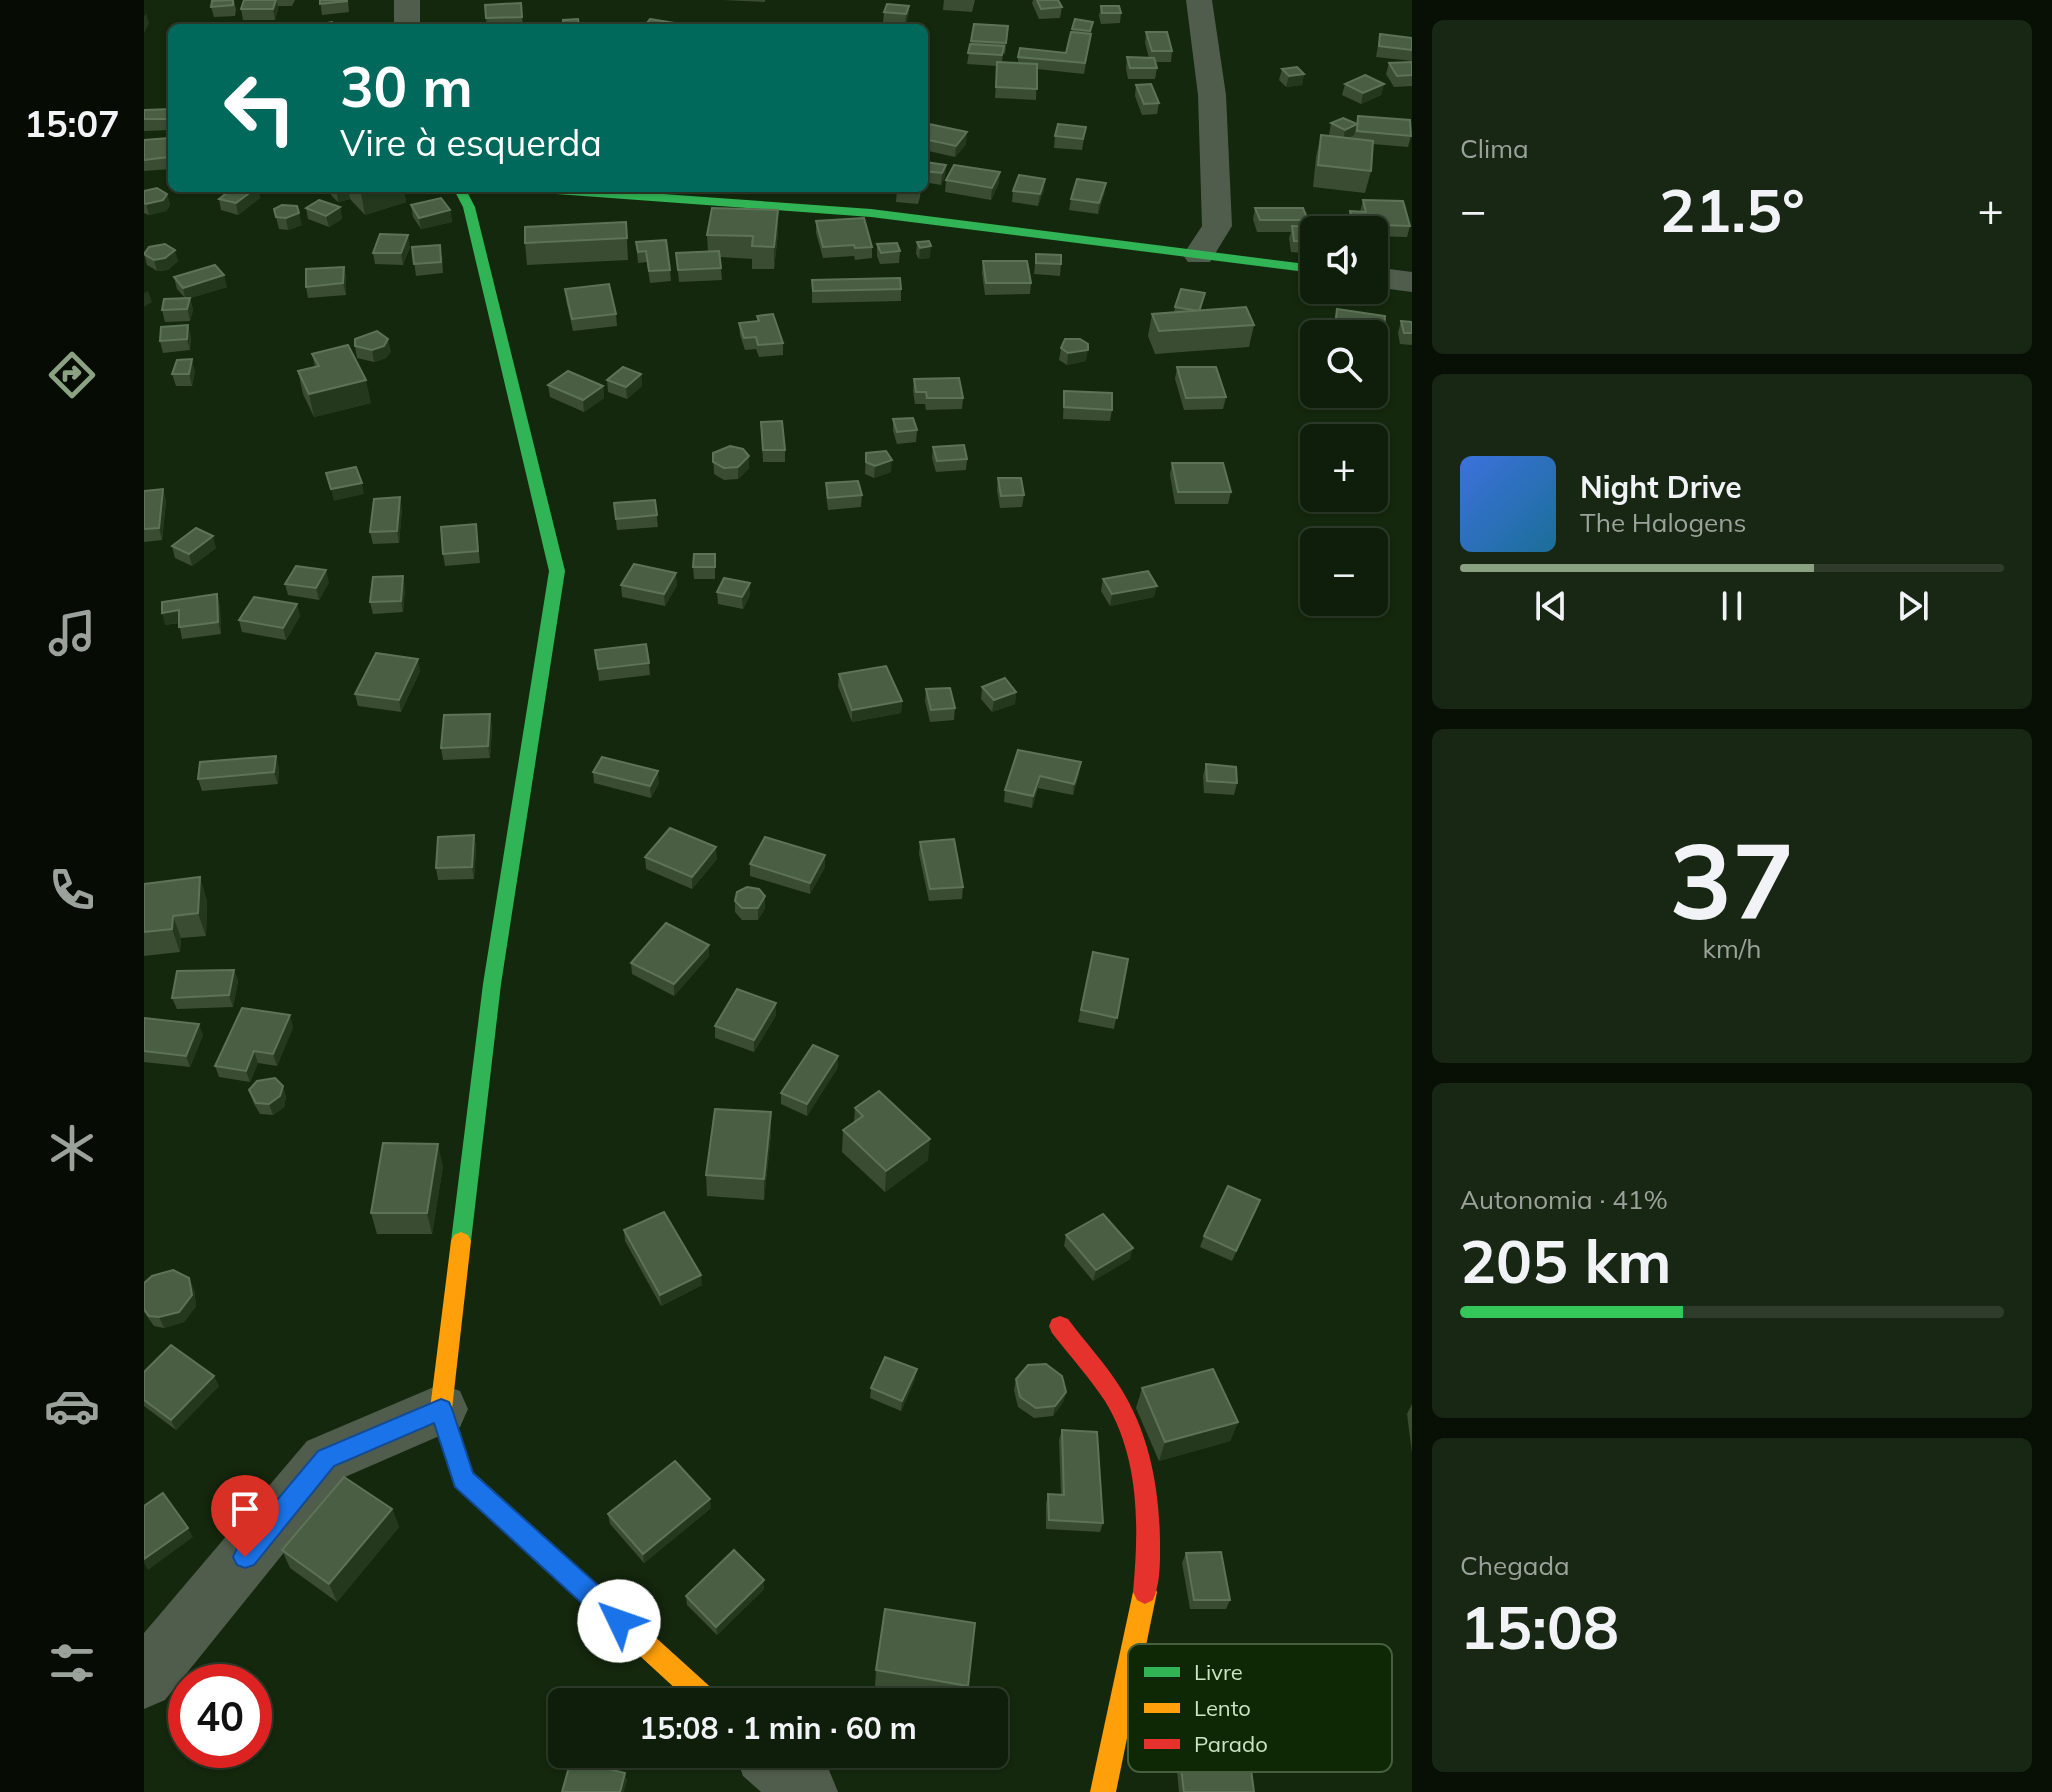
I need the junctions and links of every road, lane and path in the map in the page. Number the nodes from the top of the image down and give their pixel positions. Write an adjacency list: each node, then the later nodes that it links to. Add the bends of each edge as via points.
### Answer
1 (407, 0): 3 (street)
2 (1199, 0): 6 (street, via 1212,95 1217,226)
3 (407, 24)
4 (461, 192): 11 (street, via 557,571 492,984)
5 (584, 192): 6 (street, via 871,213)
6 (1199, 255): 7 (street)
7 (1300, 267)
8 (1388, 279): 9 (street)
9 (1412, 282)
10 (1060, 1326): 12 (street, via 1120,1406 1144,1470 1153,1534)
11 (441, 1409): 14 (street, via 326,1459); 15 (street, via 464,1479)
12 (1135, 1644)
13 (1128, 1677): 18 (street)
14 (144, 1679)
15 (693, 1688)
16 (780, 1768): 17 (street)
17 (807, 1792)
18 (1103, 1792)

